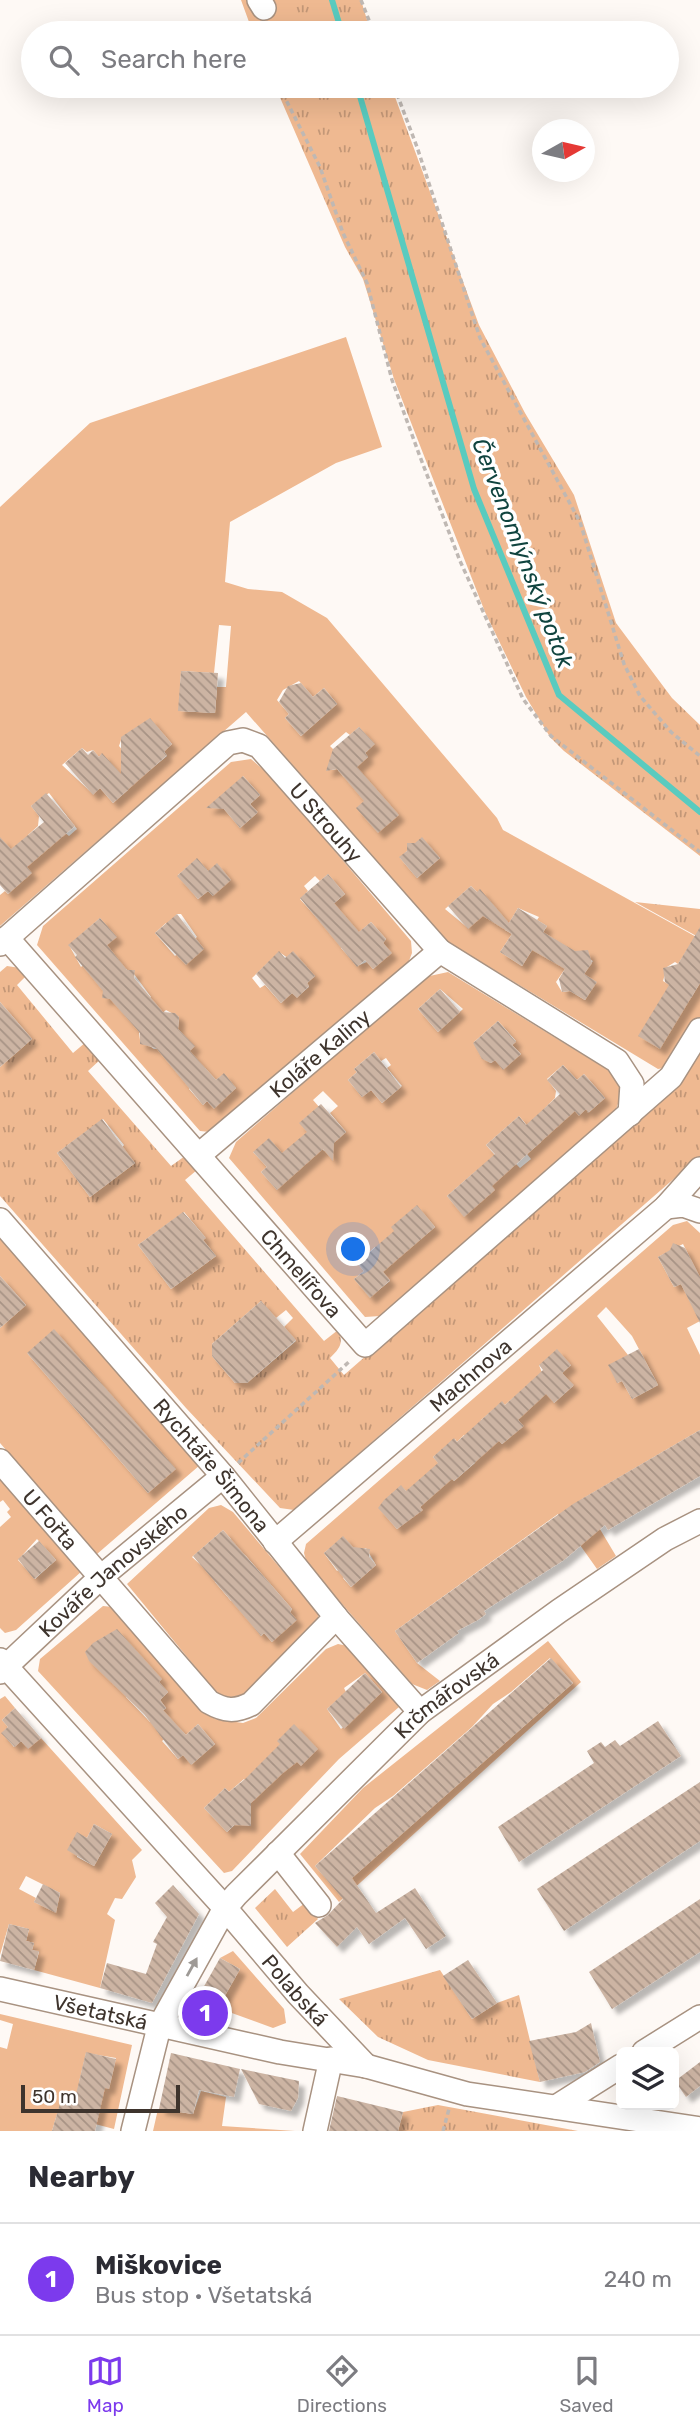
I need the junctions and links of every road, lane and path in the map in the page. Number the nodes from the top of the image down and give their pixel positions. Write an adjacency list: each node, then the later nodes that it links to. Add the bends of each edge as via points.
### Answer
1 (361, 0): 2 (path)
2 (369, 21)
3 (285, 98): 6 (path, via 320,167 367,283 410,429 460,561 523,699 551,736)
4 (399, 98): 5 (path, via 480,338 580,522 624,664 640,696)
5 (700, 757)
6 (700, 852)
7 (3, 941): 8 (street, U Strouhy, via 228,743 243,740 259,746); 11 (street, Chmelířova)
8 (439, 951): 10 (street, U Strouhy, via 617,1061 632,1084); 11 (street, Koláře Kaliny)
9 (700, 1030): 10 (street, via 671,1077)
10 (629, 1114): 11 (street, Chmelířova, via 365,1345)
11 (199, 1155)
12 (700, 1169): 13 (street, Machnova)
13 (666, 1207): 14 (street, via 682,1205); 20 (street, Machnova)
14 (700, 1211)
15 (0, 1220): 18 (street, Rychtáře Šimona)
16 (340, 1372): 18 (path)
17 (0, 1461): 21 (street, U Fořta)
18 (230, 1471): 20 (street, Rychtáře Šimona); 21 (street, Kováře Janovského)
19 (700, 1521): 24 (street, Krčmářovská, via 665,1539 559,1611)
20 (275, 1542): 22 (street, Rychtáře Šimona)
21 (102, 1576): 22 (street, via 209,1702 222,1710 251,1704); 23 (street, Kováře Janovského)
22 (336, 1617): 24 (street, Rychtáře Šimona)
23 (2, 1666): 27 (street, Polabská)
24 (420, 1713): 25 (street, Krčmářovská)
25 (278, 1853): 26 (street); 27 (street, Krčmářovská)
26 (319, 1906)
27 (225, 1908): 29 (street, Polabská); 31 (street, Krčmářovská, one-way to 27)
28 (0, 1989): 31 (street, Všetatská)
29 (314, 2011): 33 (street, via 316,2027 309,2042); 35 (street, Polabská)
30 (700, 2017): 32 (street)
31 (159, 2026): 33 (street, Všetatská); 39 (street, Krčmářovská)
32 (652, 2047)
33 (290, 2054): 34 (street, Všetatská)
34 (331, 2059): 35 (street, Všetatská); 40 (street)
35 (366, 2066): 37 (street, via 467,2094)
36 (616, 2069): 37 (street)
37 (556, 2107): 38 (street)
38 (700, 2129)
39 (133, 2131)
40 (315, 2131)

